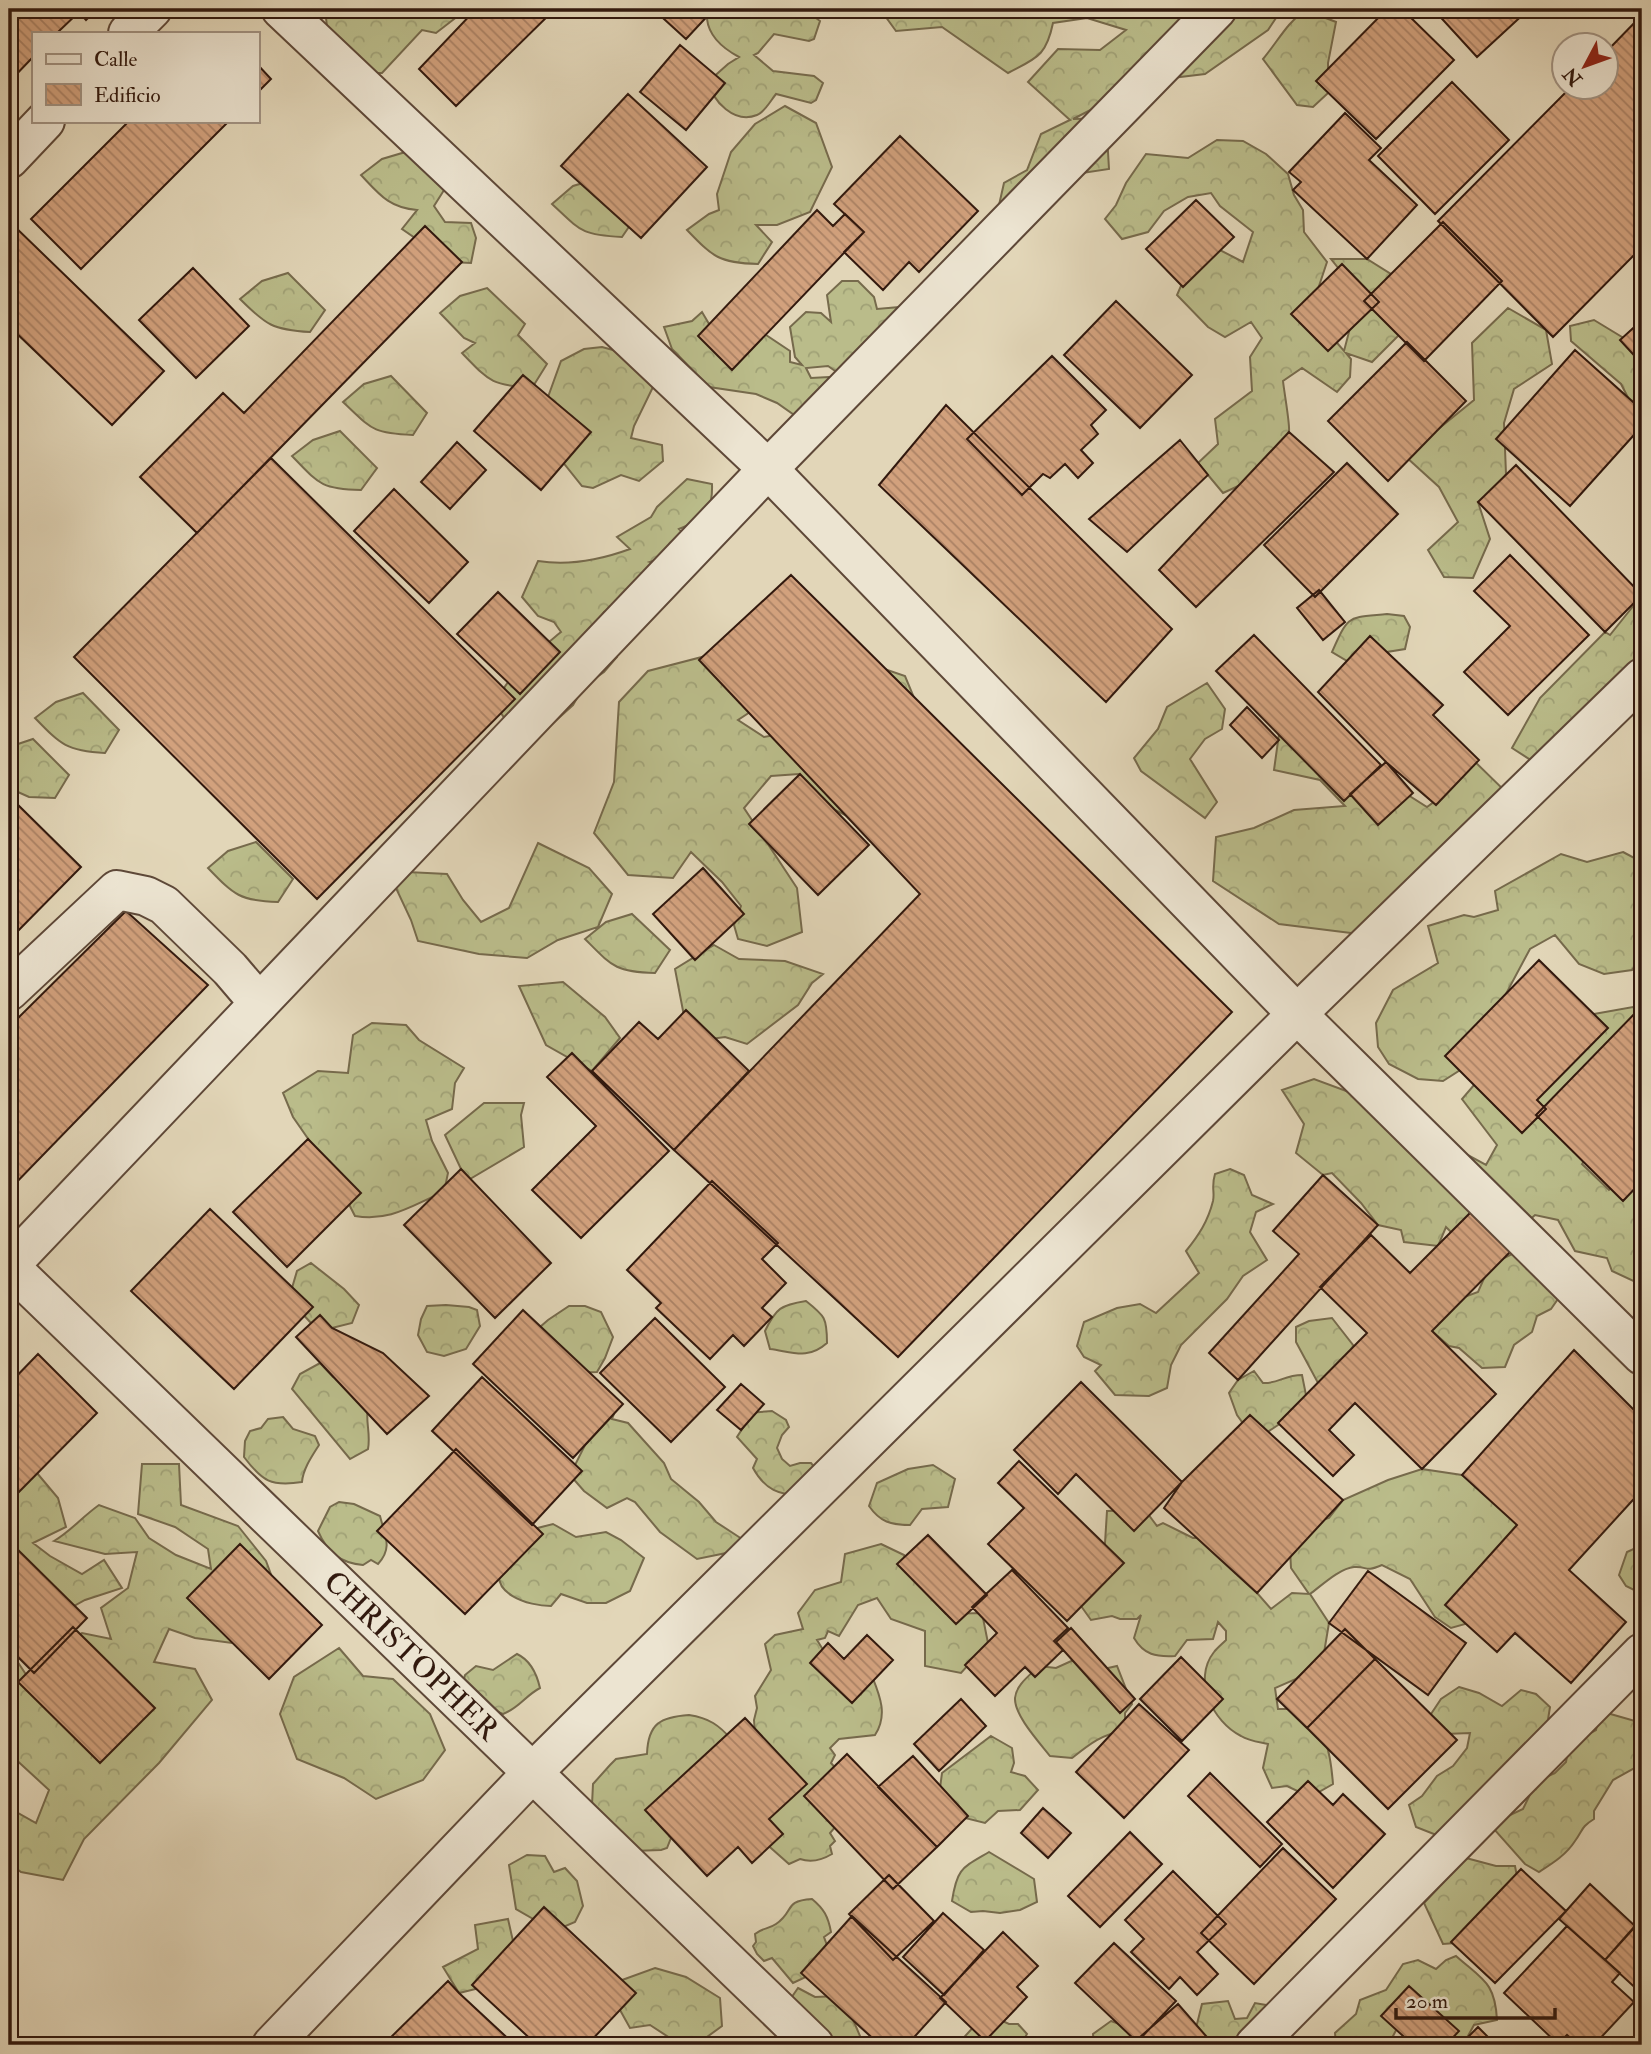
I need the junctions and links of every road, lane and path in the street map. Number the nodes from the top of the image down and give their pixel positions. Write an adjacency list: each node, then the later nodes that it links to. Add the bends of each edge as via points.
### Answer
1 (152, 9): 4 (street)
2 (281, 9): 7 (street)
3 (1217, 9): 7 (street)
4 (129, 32)
5 (44, 122): 6 (street)
6 (9, 159)
7 (768, 469): 10 (street); 11 (street)
8 (1642, 678): 11 (street)
9 (9, 991): 10 (street, via 117,890 164,905)
10 (259, 1003): 12 (street)
11 (1297, 1014): 13 (street); 15 (street)
12 (9, 1266): 15 (street, CHRISTOPHER)
13 (1642, 1355)
14 (1642, 1653): 18 (street)
15 (533, 1772): 16 (street); 17 (street, CHRISTOPHER)
16 (272, 2045)
17 (814, 2045)
18 (1255, 2045)

